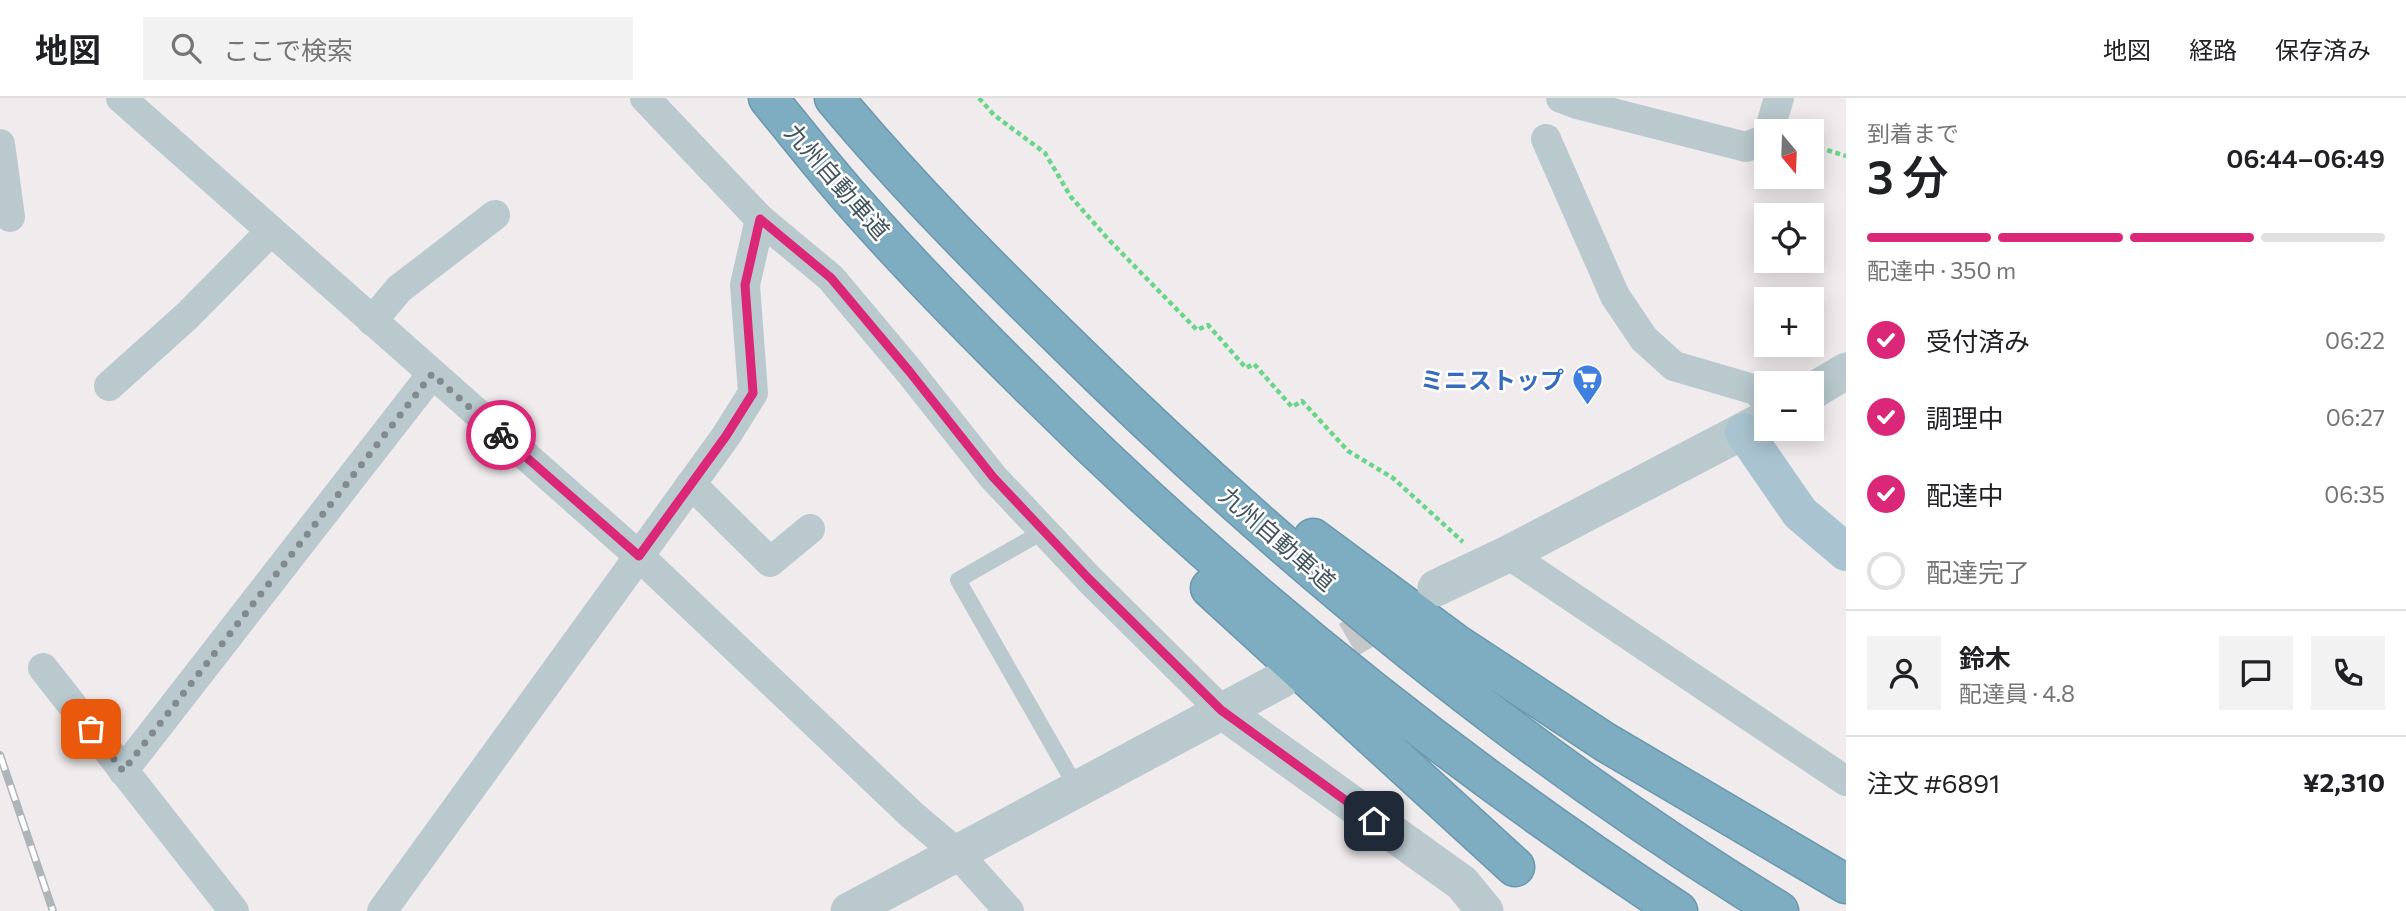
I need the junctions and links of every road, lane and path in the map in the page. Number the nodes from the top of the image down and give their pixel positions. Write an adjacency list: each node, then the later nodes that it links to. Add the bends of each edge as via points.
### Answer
1 (121, 98): 17 (street)
2 (645, 98): 16 (street)
3 (768, 98): 20 (highway, 九州自動車道, via 846,194)
4 (834, 98): 18 (highway, 九州自動車道)
5 (979, 98): 33 (path, via 1045,153 1071,197 1197,330 1208,325 1246,368 1254,364 1292,407 1302,401 1348,451 1393,478)
6 (1561, 98): 11 (street, via 1746,147)
7 (1779, 98): 8 (street)
8 (1773, 119)
9 (1546, 139): 25 (street, via 1615,296 1644,339 1674,366)
10 (0, 144): 15 (street)
11 (1754, 144)
12 (1824, 149): 13 (path)
13 (1846, 156)
14 (495, 215): 19 (street, via 398,289)
15 (9, 217)
16 (760, 219): 28 (street, via 745,285 753,393); 30 (street, via 831,278 993,477)
17 (271, 231): 19 (street); 24 (street)
18 (957, 235): 43 (highway, via 1218,468 1455,643 1605,742); 50 (highway, 九州自動車道, via 1146,422 1337,589 1534,746)
19 (372, 321): 22 (street)
20 (975, 333): 42 (highway, via 1162,543); 49 (highway, 九州自動車道, via 1208,555 1386,704)
21 (1846, 371): 23 (street)
22 (432, 374): 32 (street); 38 (street)
23 (1824, 384)
24 (109, 386)
25 (1754, 389)
26 (1754, 426): 33 (street)
27 (1763, 441): 31 (main road, via 1800,513)
28 (691, 484): 29 (street, via 770,562); 32 (street)
29 (810, 529)
30 (1044, 531): 37 (street); 40 (lane, via 958,580)
31 (1846, 552)
32 (639, 556): 41 (street); 45 (street)
33 (1497, 559): 34 (street); 39 (street)
34 (1436, 588)
35 (43, 668): 38 (street)
36 (1281, 680): 37 (street)
37 (1221, 710): 40 (street); 48 (street, via 1462,883)
38 (123, 771): 44 (street)
39 (1846, 780)
40 (1078, 790): 41 (street)
41 (958, 854): 46 (street); 47 (street)
42 (1516, 867)
43 (1846, 884)
44 (233, 911)
45 (382, 911)
46 (849, 911)
47 (1009, 911)
48 (1485, 911)
49 (1678, 911)
50 (1779, 911)

